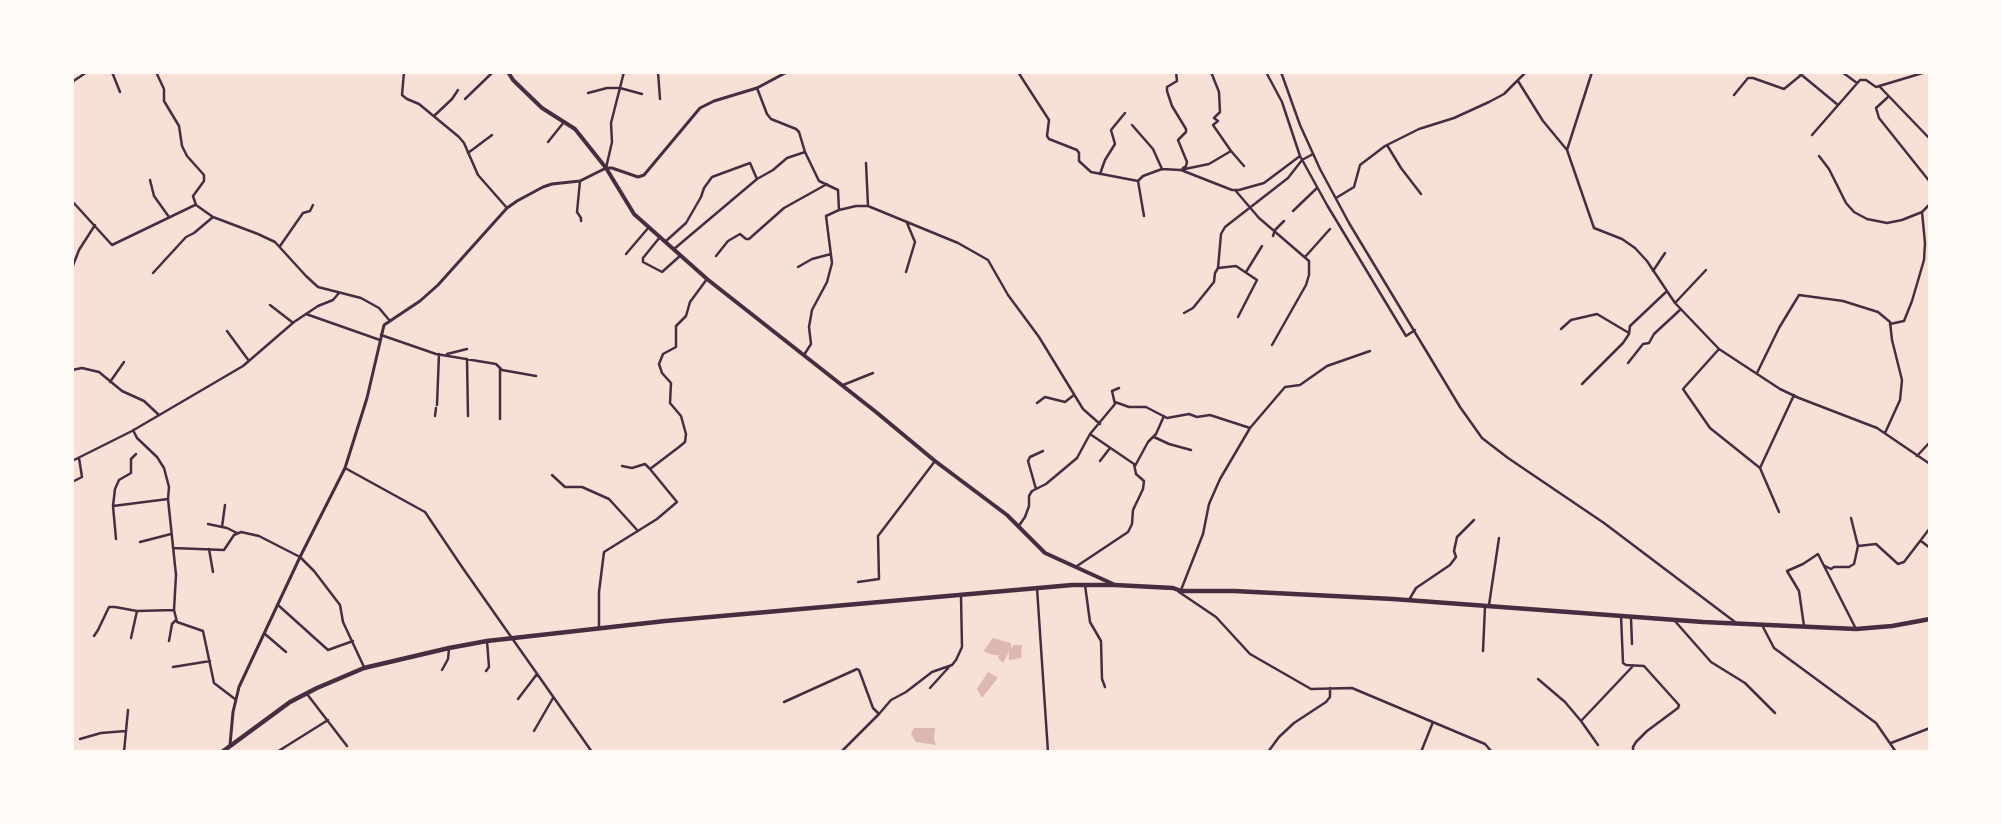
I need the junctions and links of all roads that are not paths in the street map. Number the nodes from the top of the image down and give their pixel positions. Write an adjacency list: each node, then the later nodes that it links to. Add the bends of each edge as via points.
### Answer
1 (87, 72): 21 (street)
2 (112, 72): 27 (street)
3 (156, 72): 70 (street, via 164,89 164,101 179,126 182,146 204,175 193,196)
4 (404, 72): 36 (street, via 402,95)
5 (493, 72): 32 (street)
6 (508, 72): 37 (main road, via 542,108)
7 (624, 72): 24 (street)
8 (658, 72): 33 (street)
9 (787, 72): 25 (street)
10 (1018, 72): 57 (street, via 1049,120 1048,138 1077,150 1079,161 1092,172)
11 (1176, 72): 56 (street, via 1176,82 1167,90 1172,106 1186,129 1178,140 1187,162)
12 (1211, 72): 45 (street, via 1219,92 1220,112 1214,118 1218,121 1213,125)
13 (1266, 72): 49 (street, via 1282,102)
14 (1281, 72): 48 (street)
15 (1526, 72): 20 (street)
16 (1592, 72): 44 (street)
17 (1842, 72): 22 (street)
18 (1926, 72): 23 (street)
19 (1799, 74): 30 (street, via 1784,89 1748,78); 34 (street)
20 (1518, 81): 43 (street, via 1489,102); 44 (street)
21 (72, 82)
22 (1856, 83): 23 (street, via 1863,79); 34 (street)
23 (1880, 86): 31 (street)
24 (620, 88): 28 (street); 29 (street); 54 (street, via 611,123 612,142)
25 (757, 88): 46 (street, via 767,114 782,125 796,129); 54 (street, via 700,108 644,175 638,177)
26 (458, 90): 36 (street)
27 (120, 92)
28 (588, 93)
29 (642, 94)
30 (1734, 95)
31 (1888, 97): 41 (street); 62 (street, via 1876,108 1879,118)
32 (465, 99)
33 (660, 100)
34 (1838, 105): 40 (street)
35 (1125, 113): 57 (street, via 1111,130 1115,144)
36 (434, 116): 47 (street, via 459,137)
37 (564, 122): 42 (street); 54 (main road, via 575,129)
38 (1132, 125): 55 (street, via 1153,149)
39 (492, 135): 47 (street)
40 (1812, 135)
41 (1930, 139)
42 (548, 142)
43 (1387, 145): 66 (street); 67 (street, via 1360,165 1354,187)
44 (1567, 150): 104 (street, via 1594,228 1628,243)
45 (1231, 151): 53 (street); 56 (street, via 1209,164)
46 (805, 152): 58 (street, via 787,158); 63 (street, via 819,181)
47 (468, 153): 73 (street, via 478,176)
48 (1313, 154): 51 (street); 67 (street)
49 (1300, 156): 51 (street); 65 (street, via 1264,183)
50 (1818, 156): 77 (street, via 1854,212 1867,219 1887,223)
51 (1302, 160): 64 (street); 74 (street, via 1288,178)
52 (866, 163): 72 (street)
53 (1244, 166)
54 (606, 168): 60 (street); 85 (main road, via 634,214)
55 (1162, 169): 56 (street); 61 (street, via 1142,176)
56 (1180, 170): 65 (street)
57 (1100, 174): 61 (street)
58 (757, 178): 90 (street, via 750,163 712,177 686,223); 93 (street)
59 (150, 180): 79 (street, via 154,196)
60 (580, 181): 73 (street, via 543,187); 81 (street, via 577,212)
61 (1138, 181): 78 (street)
62 (1930, 182)
63 (827, 184): 75 (street, via 838,190); 98 (street, via 784,208 749,239 737,235)
64 (1317, 188): 76 (street); 121 (street, via 1406,336)
65 (1235, 190): 74 (street)
66 (1421, 194)
67 (1336, 198): 121 (street)
68 (72, 201): 84 (street)
69 (1930, 204): 77 (street)
70 (196, 205): 79 (street); 80 (street)
71 (313, 205): 91 (street, via 303,213)
72 (868, 206): 75 (street); 83 (street)
73 (507, 208): 117 (street, via 438,285)
74 (1251, 208): 87 (street); 102 (street, via 1220,234)
75 (839, 210): 96 (street, via 826,216)
76 (1293, 211)
77 (1922, 212): 119 (street, via 1925,244 1921,274 1904,321)
78 (1144, 216)
79 (169, 217): 84 (street, via 112,245)
80 (213, 217): 91 (street); 107 (street, via 186,237)
81 (581, 221)
82 (1284, 221): 87 (street)
83 (907, 222): 105 (street, via 916,242); 146 (street, via 958,243 988,260)
84 (94, 225): 101 (street)
85 (649, 228): 88 (main road); 95 (street)
86 (1330, 229): 99 (street)
87 (1275, 230): 89 (street); 99 (street)
88 (660, 236): 90 (main road); 97 (street, via 643,262 662,272)
89 (1273, 236)
90 (666, 241): 93 (main road)
91 (280, 246): 110 (street, via 312,282 325,290)
92 (1262, 246): 106 (street)
93 (674, 249): 97 (main road)
94 (1665, 253): 104 (street)
95 (626, 254)
96 (831, 254): 100 (street); 132 (street, via 827,282 812,310 810,344)
97 (681, 255): 108 (main road)
98 (716, 256)
99 (1305, 257): 126 (street, via 1310,266 1306,285)
100 (798, 267)
101 (72, 268)
102 (1218, 268): 106 (street, via 1236,266); 115 (street, via 1210,288)
103 (1706, 270): 111 (street)
104 (1653, 271): 109 (street)
105 (906, 272)
106 (1246, 272): 116 (street, via 1257,280)
107 (153, 273)
108 (707, 279): 132 (main road); 176 (street, via 690,302 686,316 676,326 676,347 663,354 659,364 671,383 670,403 682,421 685,442)
109 (1666, 292): 111 (street); 123 (street, via 1630,326)
110 (339, 293): 114 (street, via 333,300); 117 (street, via 372,304)
111 (1675, 303): 113 (street)
112 (270, 305): 118 (street)
113 (1681, 309): 128 (street); 136 (street, via 1654,334 1649,343 1643,344)
114 (306, 314): 118 (street); 125 (street)
115 (1184, 314)
116 (1238, 317)
117 (390, 321): 124 (street)
118 (293, 323): 134 (street)
119 (1890, 324): 140 (street, via 1878,312 1843,300 1799,295); 158 (street, via 1902,390 1897,410)
120 (1561, 329): 123 (street, via 1571,320 1598,314)
121 (1414, 330): 222 (street, via 1482,438 1604,523)
122 (227, 331): 134 (street)
123 (1629, 334): 143 (street)
124 (381, 335): 125 (street); 130 (street)
125 (380, 340): 174 (street, via 367,398)
126 (1272, 345)
127 (467, 349): 131 (street)
128 (1719, 349): 140 (street); 175 (street, via 1683,389 1710,428)
129 (1370, 351): 156 (street, via 1327,366 1300,385 1284,387)
130 (439, 354): 131 (street); 151 (street)
131 (446, 355): 133 (street)
132 (804, 355): 144 (main road)
133 (467, 359): 137 (street, via 496,364); 152 (street)
134 (249, 361): 150 (street)
135 (124, 362): 142 (street)
136 (1628, 363)
137 (500, 368): 141 (street); 154 (street)
138 (72, 370): 142 (street, via 82,368 99,372)
139 (873, 373): 144 (street)
140 (1757, 373): 147 (street)
141 (536, 376)
142 (110, 382): 150 (street, via 144,401)
143 (1582, 384)
144 (843, 385): 169 (main road)
145 (1119, 388): 148 (street, via 1112,392)
146 (1074, 395): 149 (street, via 1065,402 1045,397); 155 (street, via 1082,409)
147 (1794, 396): 158 (street); 175 (street)
148 (1115, 402): 153 (street, via 1129,407 1146,407); 155 (street)
149 (1037, 403)
150 (159, 415): 157 (street)
151 (436, 416)
152 (468, 416)
153 (1164, 416): 156 (street, via 1210,415); 160 (street)
154 (500, 419)
155 (1100, 424): 159 (street)
156 (1250, 428): 210 (street, via 1209,504 1203,534)
157 (133, 430): 167 (street); 180 (street, via 164,468 169,487)
158 (1885, 433): 166 (street)
159 (1090, 434): 162 (street); 179 (street, via 1077,458 1064,471)
160 (1154, 436): 163 (street); 173 (street)
161 (1930, 442): 166 (street)
162 (1110, 448): 170 (street); 173 (street)
163 (1191, 450)
164 (1043, 451): 179 (street, via 1028,461)
165 (136, 454): 182 (street, via 131,459 131,473 117,483)
166 (1917, 456): 171 (street)
167 (79, 458): 168 (street); 178 (street, via 82,477)
168 (72, 460)
169 (935, 461): 188 (main road, via 1007,515); 205 (street, via 878,536 879,579)
170 (1100, 461)
171 (1930, 464)
172 (622, 466): 176 (street, via 628,468 645,464)
173 (1135, 466): 203 (street, via 1136,474 1144,481 1128,532)
174 (345, 468): 201 (street); 230 (street, via 425,512)
175 (1760, 468): 183 (street)
176 (650, 469): 190 (street, via 678,502)
177 (552, 476): 190 (street, via 565,487 582,487 609,499)
178 (72, 482)
179 (1036, 489): 188 (street, via 1028,496 1029,506)
180 (168, 500): 182 (street); 192 (street)
181 (225, 505): 187 (street)
182 (113, 506): 194 (street)
183 (1779, 512)
184 (1851, 518): 197 (street)
185 (1474, 520): 212 (street, via 1457,537 1456,557 1450,565 1416,588)
186 (208, 524): 187 (street)
187 (222, 527): 191 (street)
188 (1018, 527): 203 (main road, via 1045,553)
189 (1930, 528): 195 (street)
190 (638, 531): 225 (street, via 603,555)
191 (237, 533): 200 (street, via 226,549); 201 (street, via 258,536)
192 (171, 534): 196 (street); 198 (street)
193 (1499, 538): 214 (street)
194 (116, 539)
195 (1921, 541): 197 (street, via 1900,564 1876,544); 199 (street)
196 (140, 542)
197 (1858, 546): 202 (street, via 1854,564 1849,567 1831,569)
198 (173, 548): 200 (street); 215 (street, via 176,575)
199 (1930, 548)
200 (209, 549): 204 (street)
201 (300, 557): 213 (street); 232 (street, via 338,602 343,622)
202 (1824, 565): 224 (street, via 1818,554 1787,571 1799,591); 226 (street)
203 (1076, 567): 207 (main road)
204 (213, 572)
205 (858, 582)
206 (1084, 585): 207 (highway); 208 (highway); 247 (street, via 1090,622 1101,642)
207 (1115, 585): 209 (highway)
208 (1037, 588): 211 (highway); 274 (street)
209 (1174, 588): 210 (highway); 249 (street, via 1216,616 1250,654 1311,689)
210 (1180, 591): 212 (highway)
211 (961, 594): 225 (highway); 239 (street, via 962,647)
212 (1408, 601): 214 (highway)
213 (278, 606): 227 (street); 232 (street, via 328,650)
214 (1487, 607): 217 (highway); 236 (street)
215 (174, 610): 216 (street); 220 (street)
216 (137, 611): 228 (street, via 109,607); 229 (street)
217 (1620, 616): 218 (highway); 240 (street, via 1623,663)
218 (1631, 617): 221 (highway); 234 (street)
219 (1930, 619): 226 (highway)
220 (176, 620): 231 (street); 238 (street, via 203,631)
221 (1674, 620): 222 (highway); 256 (street, via 1711,662 1745,683)
222 (1736, 623): 223 (highway)
223 (1761, 624): 224 (highway); 265 (street, via 1774,648 1876,724)
224 (1804, 626): 226 (highway)
225 (599, 629): 230 (highway)
226 (1856, 629)
227 (265, 634): 237 (street); 252 (street)
228 (94, 636)
229 (131, 638)
230 (513, 638): 233 (highway); 245 (street)
231 (169, 640)
232 (353, 641): 242 (street)
233 (487, 641): 235 (highway); 244 (street, via 489,667)
234 (1632, 644)
235 (449, 648): 242 (highway); 243 (street)
236 (1483, 651)
237 (286, 652)
238 (210, 661): 241 (street); 252 (street, via 216,686)
239 (952, 665): 248 (street); 257 (street, via 932,672 906,692 892,698)
240 (1634, 666): 259 (street); 278 (street, via 1645,667 1679,706 1647,732 1633,747)
241 (173, 667)
242 (364, 668): 250 (highway)
243 (442, 670)
244 (486, 671)
245 (537, 674): 251 (street); 253 (street)
246 (1538, 679): 259 (street)
247 (1105, 687)
248 (930, 688)
249 (1330, 688): 260 (street, via 1352,688); 275 (street, via 1326,702 1294,723)
250 (307, 693): 258 (street); 266 (highway)
251 (553, 698): 263 (street); 272 (street)
252 (235, 699): 266 (street)
253 (518, 699)
254 (784, 702): 257 (street, via 857,669 873,708)
255 (128, 710): 262 (street)
256 (1775, 713)
257 (879, 714): 273 (street)
258 (328, 720): 268 (street); 271 (street)
259 (1581, 721): 267 (street)
260 (1432, 722): 276 (street); 277 (street, via 1485,744)
261 (1930, 728): 265 (street)
262 (126, 731): 264 (street); 269 (street)
263 (534, 731)
264 (80, 739)
265 (1891, 743): 279 (street)
266 (230, 745): 270 (highway)
267 (1598, 745)
268 (347, 746)
269 (124, 752)
270 (222, 752)
271 (277, 752)
272 (592, 752)
273 (840, 752)
274 (1048, 752)
275 (1268, 752)
276 (1421, 752)
277 (1492, 752)
278 (1633, 752)
279 (1896, 752)

